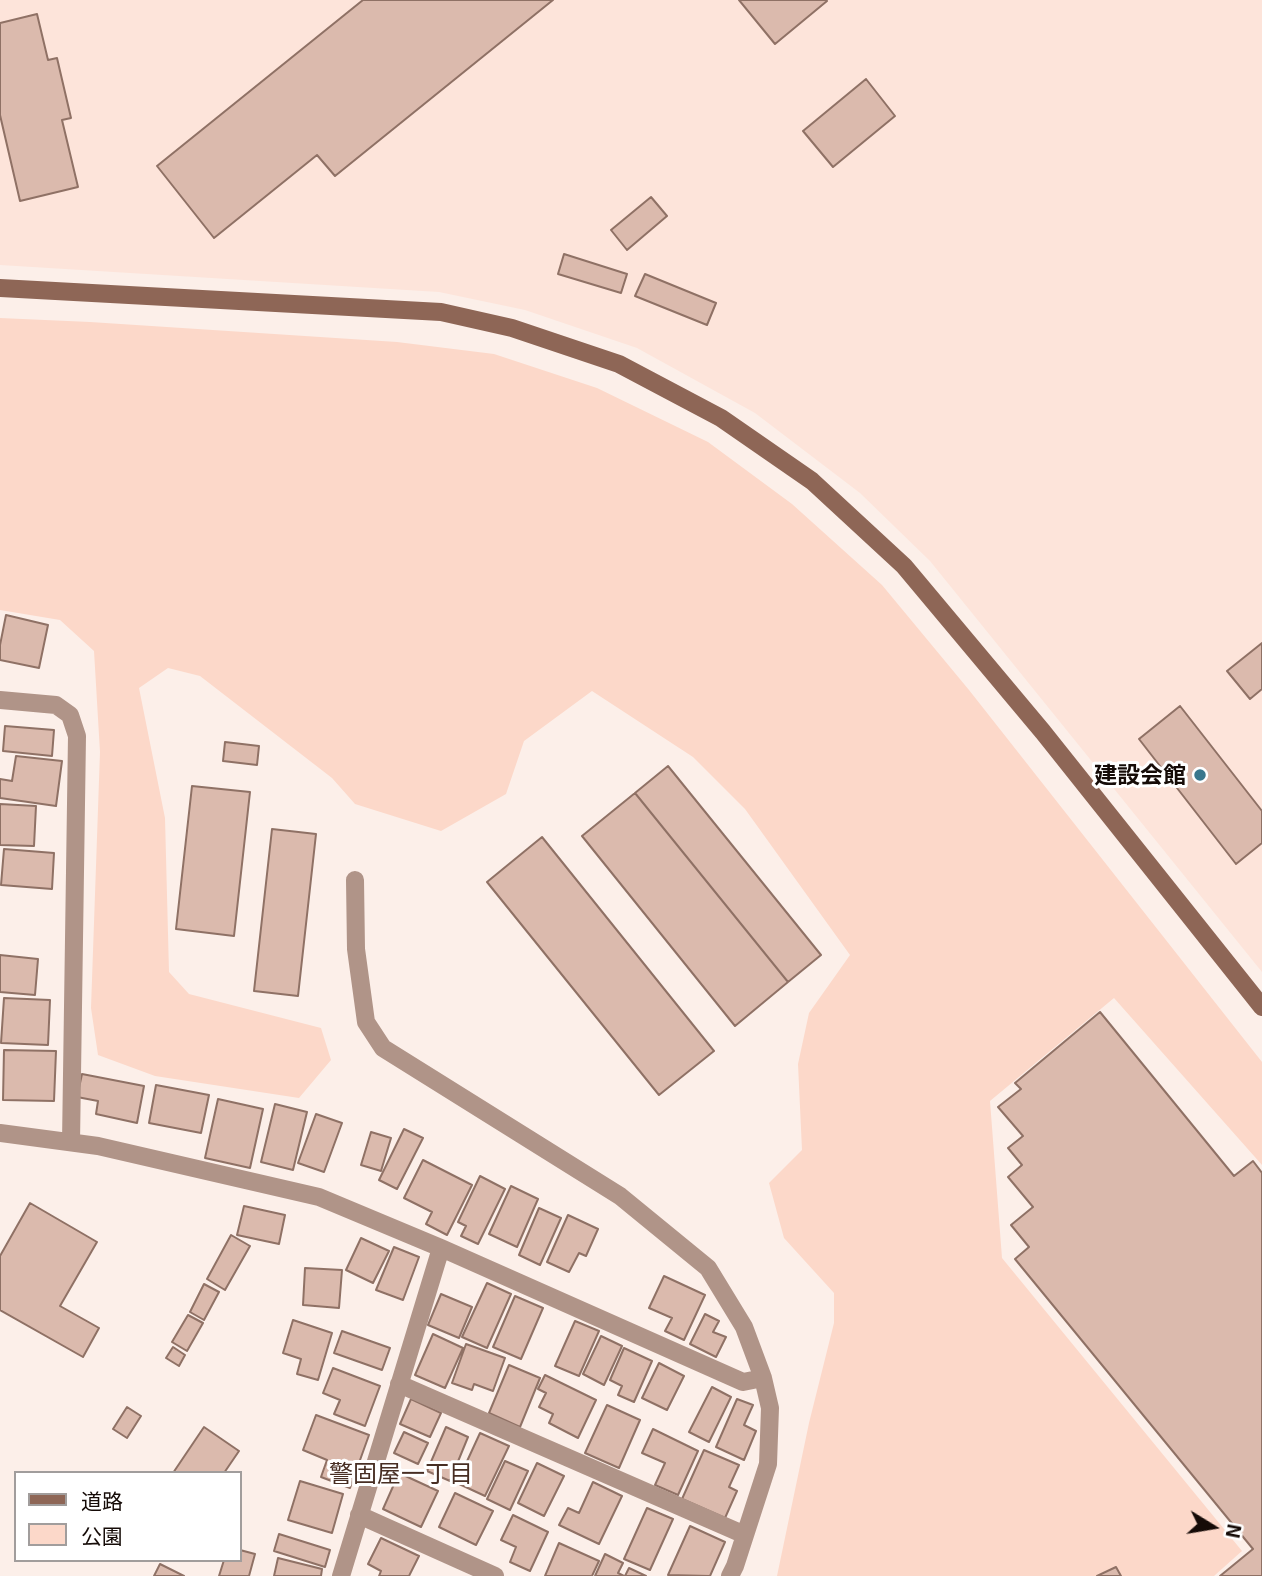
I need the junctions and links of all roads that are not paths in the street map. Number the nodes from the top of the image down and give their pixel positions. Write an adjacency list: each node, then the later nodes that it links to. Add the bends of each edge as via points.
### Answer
1 (0, 288): 4 (street, via 441,312 512,328 619,364 721,418 812,481 904,566)
2 (0, 699): 6 (street, via 57,705 70,715 76,736)
3 (355, 880): 8 (street, via 356,949 366,1022 383,1048 620,1196 708,1268 744,1327)
4 (1262, 1007)
5 (0, 1133): 6 (street)
6 (71, 1142): 7 (street, via 319,1197)
7 (441, 1248): 8 (street, via 743,1381); 9 (street)
8 (763, 1378): 11 (street, via 770,1408 768,1464)
9 (399, 1384): 10 (street); 11 (street)
10 (359, 1515): 12 (street); 13 (street)
11 (745, 1535): 14 (street)
12 (341, 1576)
13 (495, 1576)
14 (730, 1576)

